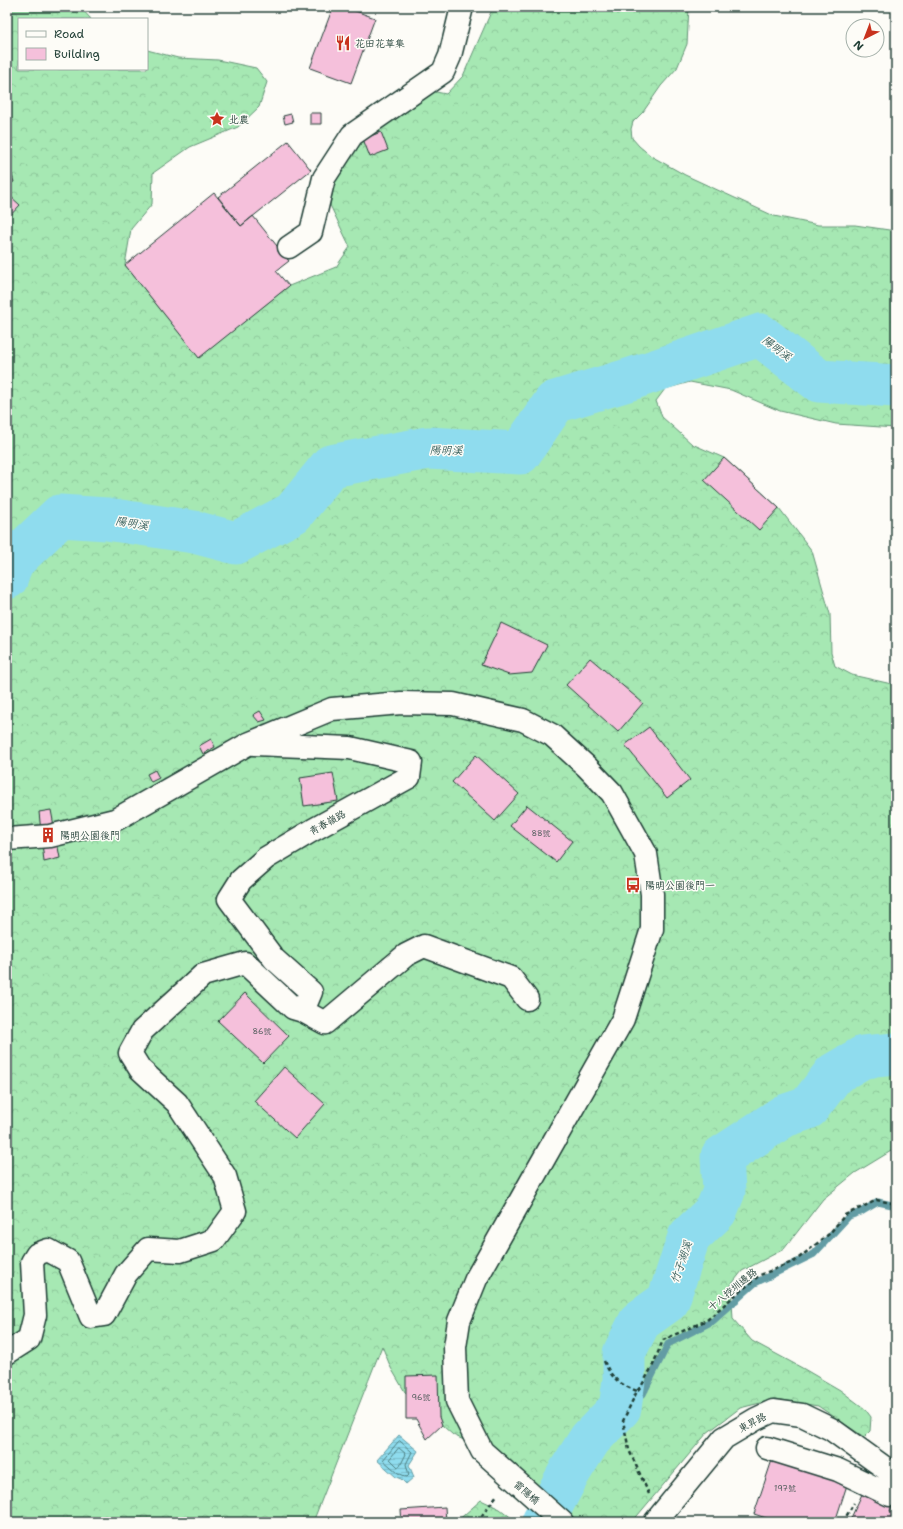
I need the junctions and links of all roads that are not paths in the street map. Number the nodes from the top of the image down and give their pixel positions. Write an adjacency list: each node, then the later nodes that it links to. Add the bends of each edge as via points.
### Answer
1 (462, 7): 2 (street, via 450,56 443,72 352,135 324,178 311,232)
2 (289, 247)
3 (248, 744): 4 (street, 雷隱橋, via 115,820 50,836); 6 (street, 青春嶺路, via 350,748 411,762 409,776 266,858 241,880 229,899 274,959 311,992); 12 (street, 雷隱橋, via 332,709 401,703 453,704 523,720 552,735 612,793 646,854 652,894 652,929 623,1019 476,1279 459,1321 455,1346 457,1401 482,1451)
4 (7, 839)
5 (527, 998): 6 (street, via 511,978 424,946 406,955 325,1023)
6 (303, 1010): 7 (street, via 293,1008 245,963 203,975 142,1032 130,1053 140,1069 177,1103 225,1176 235,1211 214,1240 180,1251 148,1249 126,1274 104,1315 91,1317 68,1261 48,1250 38,1254 32,1262 35,1315 29,1339)
7 (7, 1353)
8 (767, 1448): 10 (street, via 838,1470 890,1495)
9 (896, 1476): 11 (street, 東昇路, via 831,1429 802,1414 773,1412 724,1438)
10 (896, 1492)
11 (657, 1520)
12 (562, 1522)

